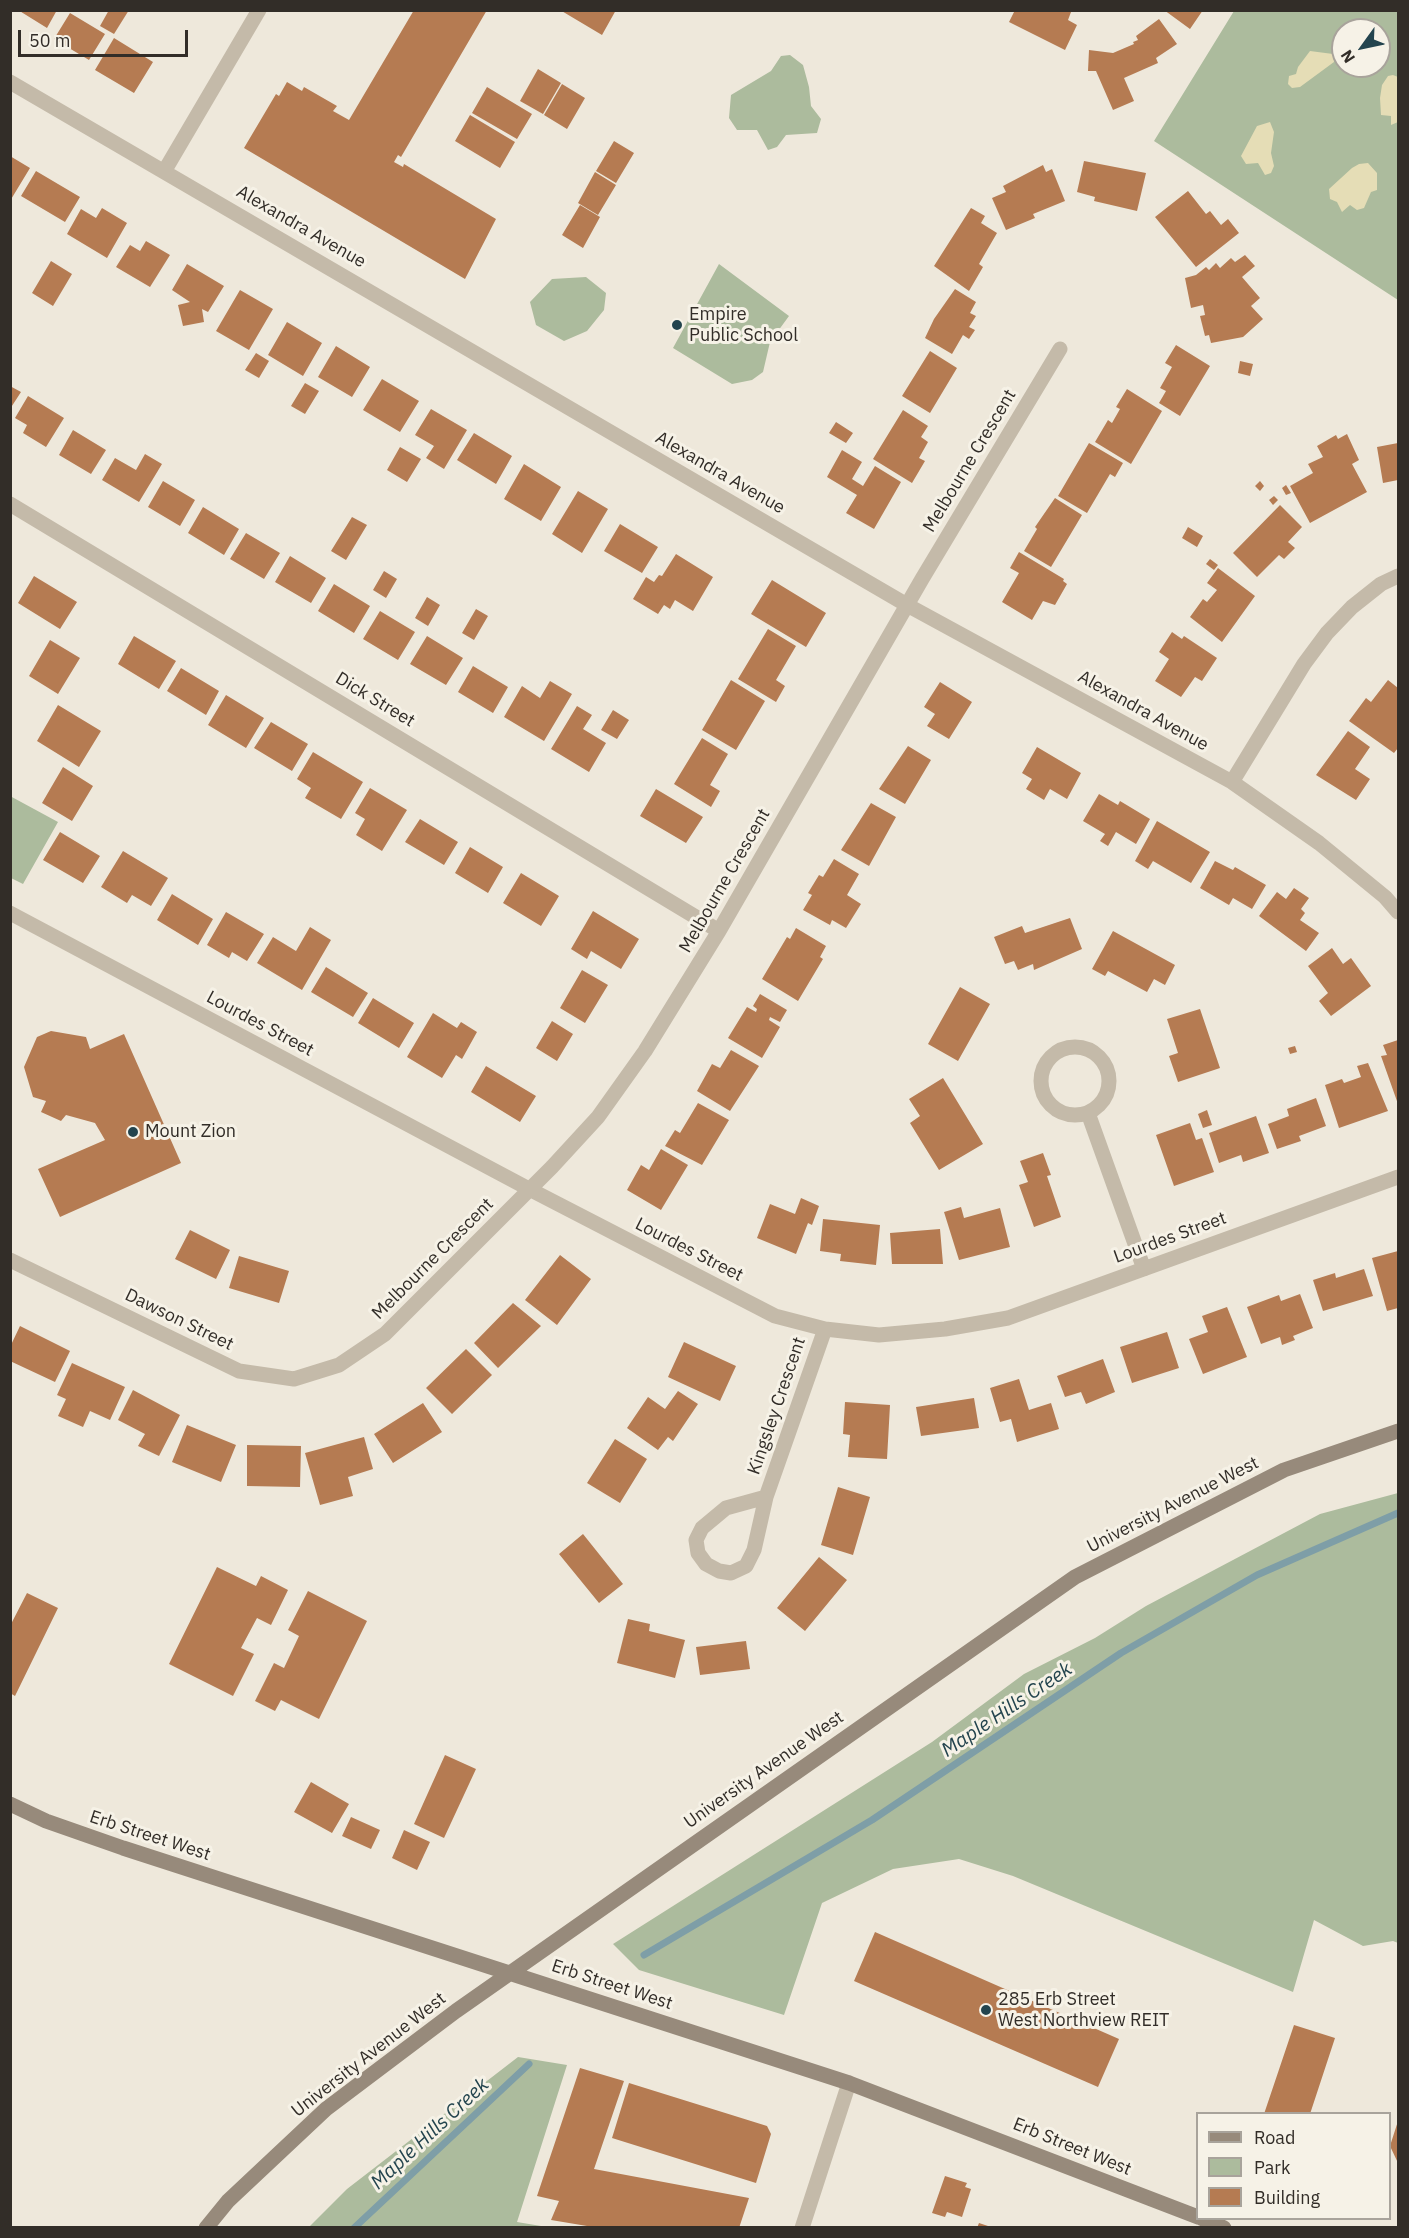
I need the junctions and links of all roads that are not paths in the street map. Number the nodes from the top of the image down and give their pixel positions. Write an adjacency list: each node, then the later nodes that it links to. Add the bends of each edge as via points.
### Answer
1 (259, 10): 3 (street)
2 (10, 82): 3 (street, Alexandra Avenue)
3 (165, 170): 7 (street, Alexandra Avenue)
4 (1060, 349): 7 (street, Melbourne Crescent)
5 (10, 504): 11 (street, Dick Street)
6 (1398, 576): 8 (street, via 1352,607 1327,633)
7 (907, 605): 8 (street, Alexandra Avenue); 11 (street, Melbourne Crescent)
8 (1232, 782): 9 (street, Alexandra Avenue, via 1319,843)
9 (1398, 912)
10 (10, 913): 14 (street, Lourdes Street)
11 (719, 931): 14 (street, Melbourne Crescent, via 645,1051 605,1107)
12 (1088, 1113): 12 (street, via 1107,1094 1108,1070 1095,1053 1084,1048 1061,1049 1043,1067 1042,1091 1054,1108 1068,1114); 16 (street)
13 (1398, 1177): 16 (street, Lourdes Street)
14 (531, 1190): 17 (street, Lourdes Street, via 775,1316); 18 (street, Melbourne Crescent, via 385,1334)
15 (10, 1260): 18 (street, Dawson Street, via 239,1371 294,1379)
16 (1144, 1269): 17 (street, Lourdes Street, via 1008,1318 966,1326 879,1335)
17 (825, 1329): 20 (street, Kingsley Crescent)
18 (339, 1365)
19 (1398, 1431): 22 (main road, University Avenue West, via 1284,1470 1075,1577)
20 (766, 1497): 20 (street, Kingsley Crescent, via 726,1508 702,1528 696,1540 698,1553 706,1564 731,1573 746,1566 754,1550)
21 (10, 1804): 22 (main road, Erb Street West, via 112,1844)
22 (509, 1972): 23 (main road, Erb Street West); 26 (main road, University Avenue West, via 326,2109 228,2201)
23 (849, 2083): 24 (main road, Erb Street West); 27 (street)
24 (1196, 2217)
25 (1204, 2220): 28 (main road, Erb Street West)
26 (206, 2228)
27 (802, 2228)
28 (1224, 2228)

